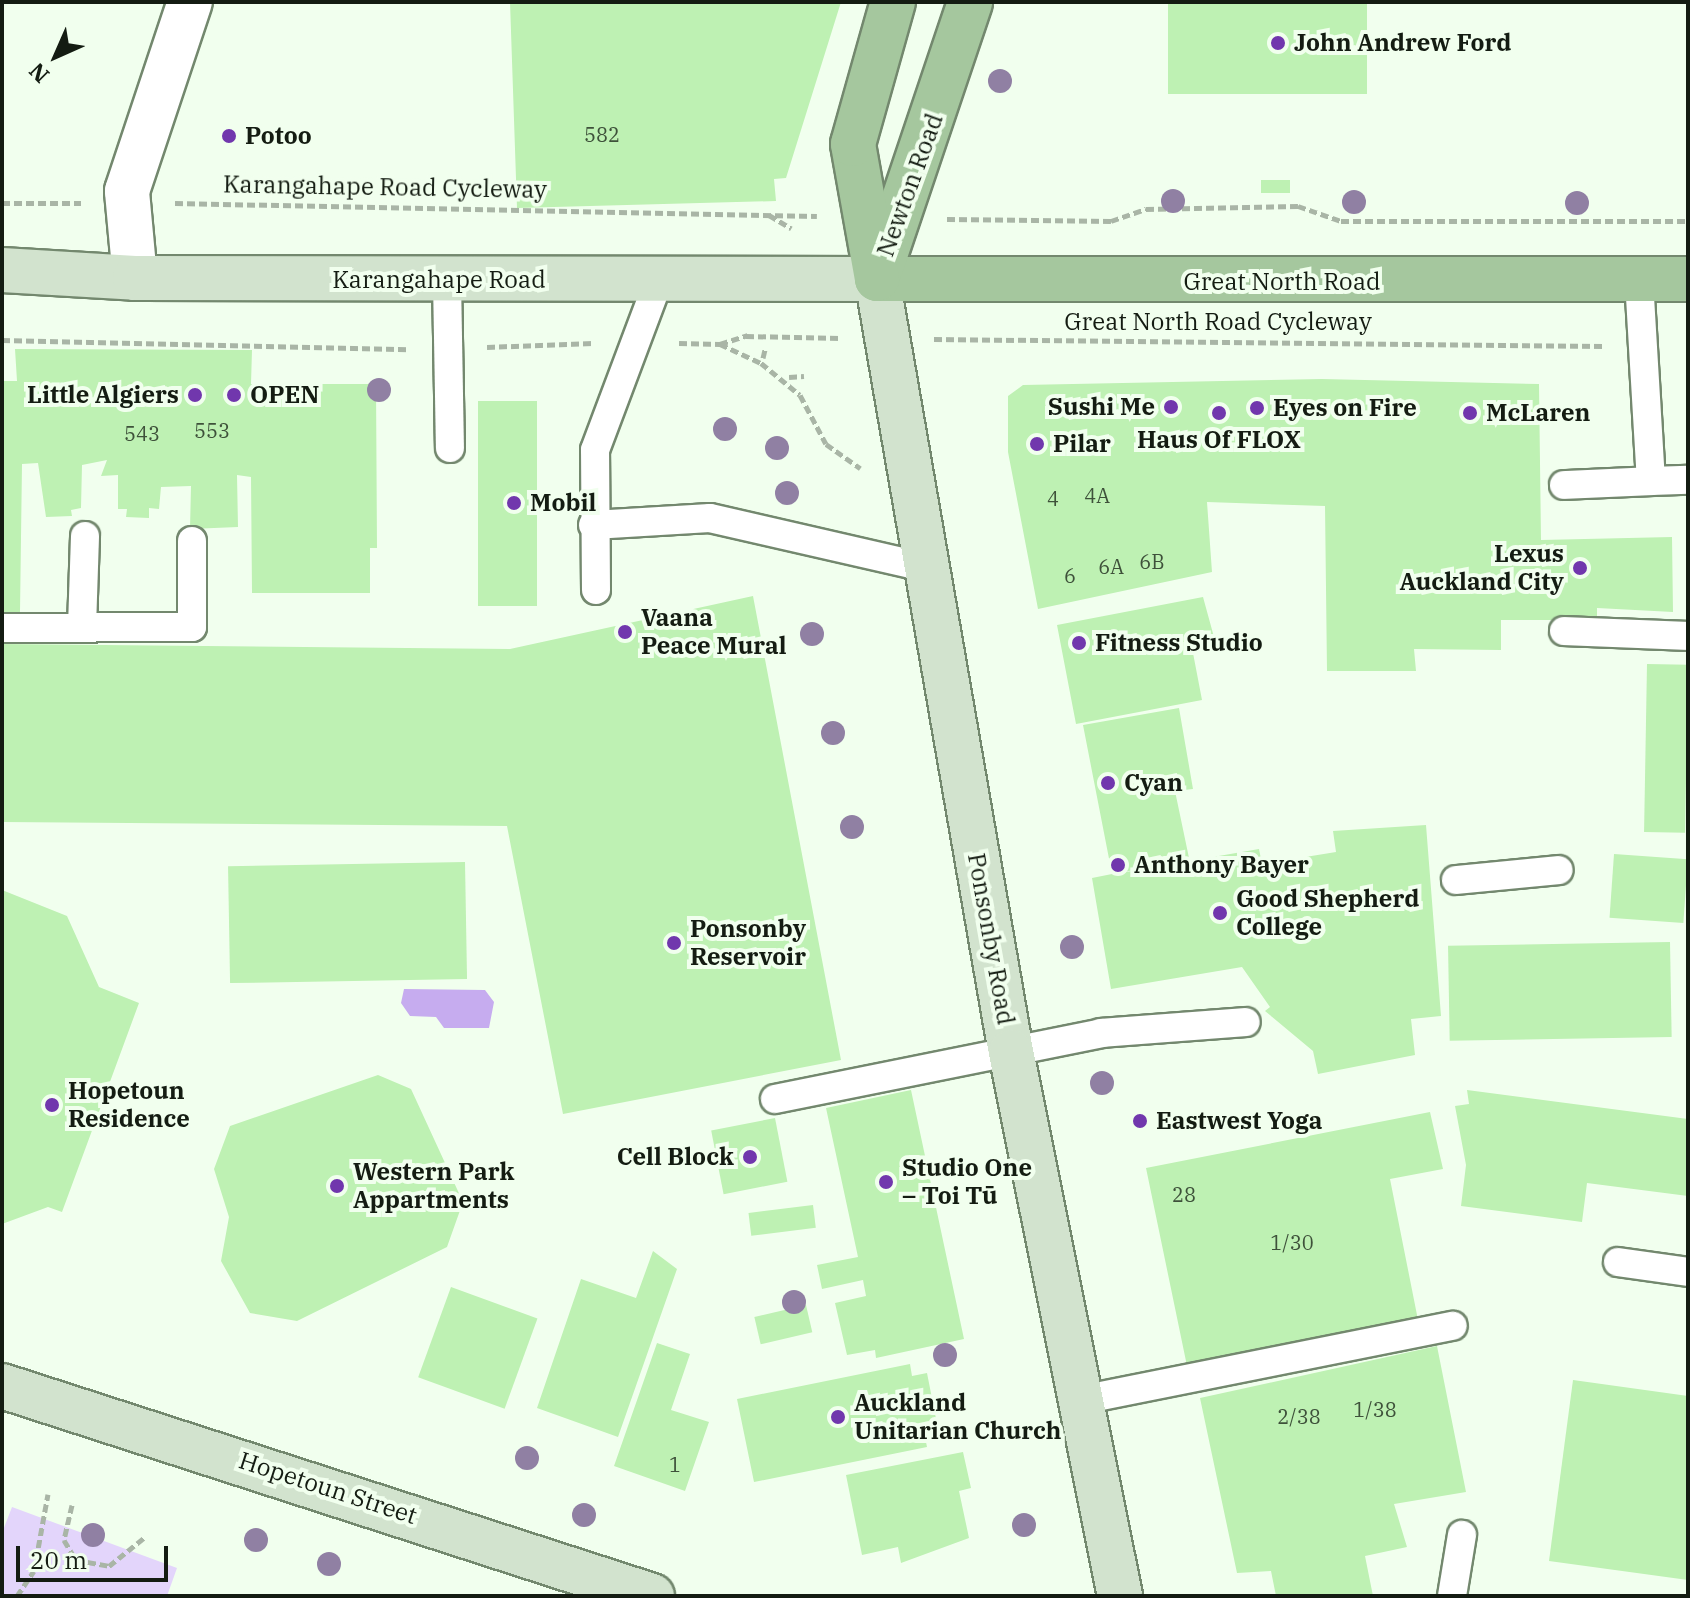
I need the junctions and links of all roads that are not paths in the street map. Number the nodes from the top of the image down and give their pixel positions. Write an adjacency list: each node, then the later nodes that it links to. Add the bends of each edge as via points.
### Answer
1 (190, 2): 5 (street, via 129,202)
2 (893, 2): 6 (main road, Newton Road, via 853,144)
3 (970, 2): 6 (main road, Newton Road)
4 (2, 270): 5 (main road, Karangahape Road)
5 (135, 278): 8 (main road, Karangahape Road)
6 (877, 279): 9 (main road, Great North Road); 10 (main road, Karangahape Road); 18 (main road, Ponsonby Road)
7 (1688, 279): 9 (main road, Great North Road)
8 (447, 280): 10 (main road, Karangahape Road); 11 (lane)
9 (1639, 280): 13 (lane)
10 (658, 282): 15 (lane, via 595,450)
11 (450, 448)
12 (1688, 480): 13 (lane)
13 (1651, 481): 14 (lane)
14 (1564, 485)
15 (593, 525): 18 (lane, via 710,518); 19 (lane)
16 (85, 536): 20 (lane)
17 (192, 541): 20 (lane, via 192,627)
18 (924, 567): 27 (main road, Ponsonby Road)
19 (596, 590)
20 (82, 627): 21 (lane)
21 (2, 628)
22 (1564, 631): 23 (lane)
23 (1688, 636)
24 (1559, 870): 25 (lane)
25 (1456, 880)
26 (1246, 1022): 27 (lane, via 1142,1027)
27 (1011, 1052): 28 (lane); 33 (main road, Ponsonby Road)
28 (775, 1099)
29 (1618, 1262): 30 (lane)
30 (1688, 1272)
31 (1453, 1326): 33 (lane)
32 (2, 1386): 35 (main road, Hopetoun Street)
33 (1081, 1400): 36 (main road, Ponsonby Road)
34 (1462, 1535): 37 (lane)
35 (646, 1595)
36 (1120, 1596)
37 (1452, 1596)

